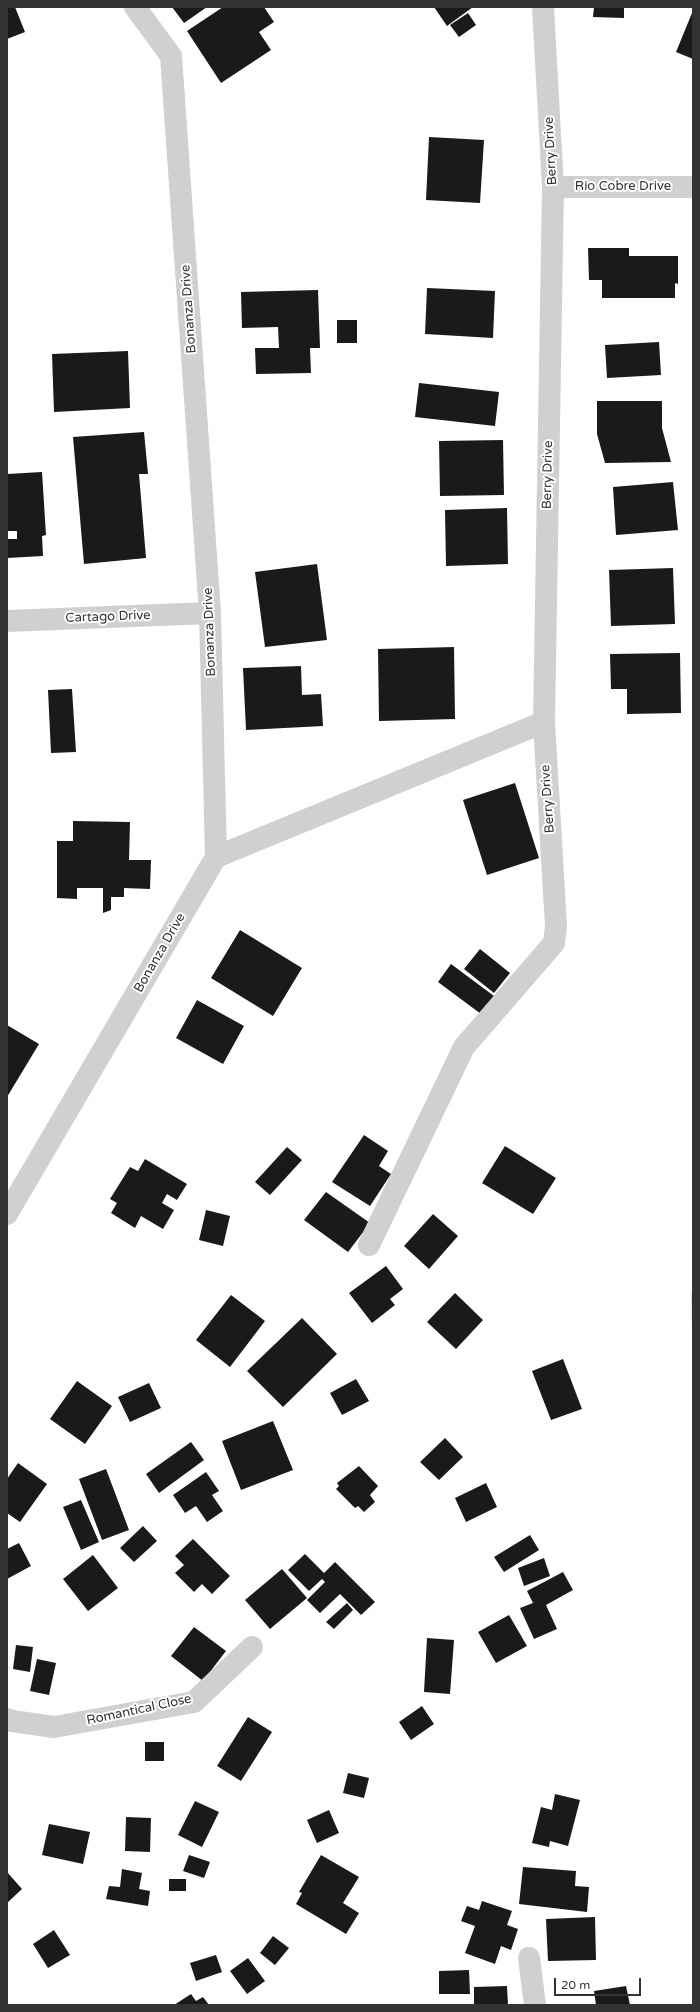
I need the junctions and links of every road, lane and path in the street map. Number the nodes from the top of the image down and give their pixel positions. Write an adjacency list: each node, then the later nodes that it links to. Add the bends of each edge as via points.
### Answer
1 (135, 7): 5 (street, Bonanza Drive, via 171,56)
2 (543, 7): 3 (street, Berry Drive)
3 (553, 187): 4 (street, Rio Cobre Drive); 7 (street, Berry Drive)
4 (693, 187)
5 (210, 613): 6 (street, Cartago Drive); 8 (street, Bonanza Drive)
6 (7, 621)
7 (544, 722): 8 (street); 10 (street, Berry Drive, via 556,926 554,943 464,1047)
8 (216, 857): 9 (street, Bonanza Drive)
9 (7, 1214)
10 (369, 1245)
11 (252, 1647): 12 (street, Romantical Close, via 194,1702 54,1727)
12 (7, 1719)
13 (529, 1958): 14 (street)
14 (536, 2005)

